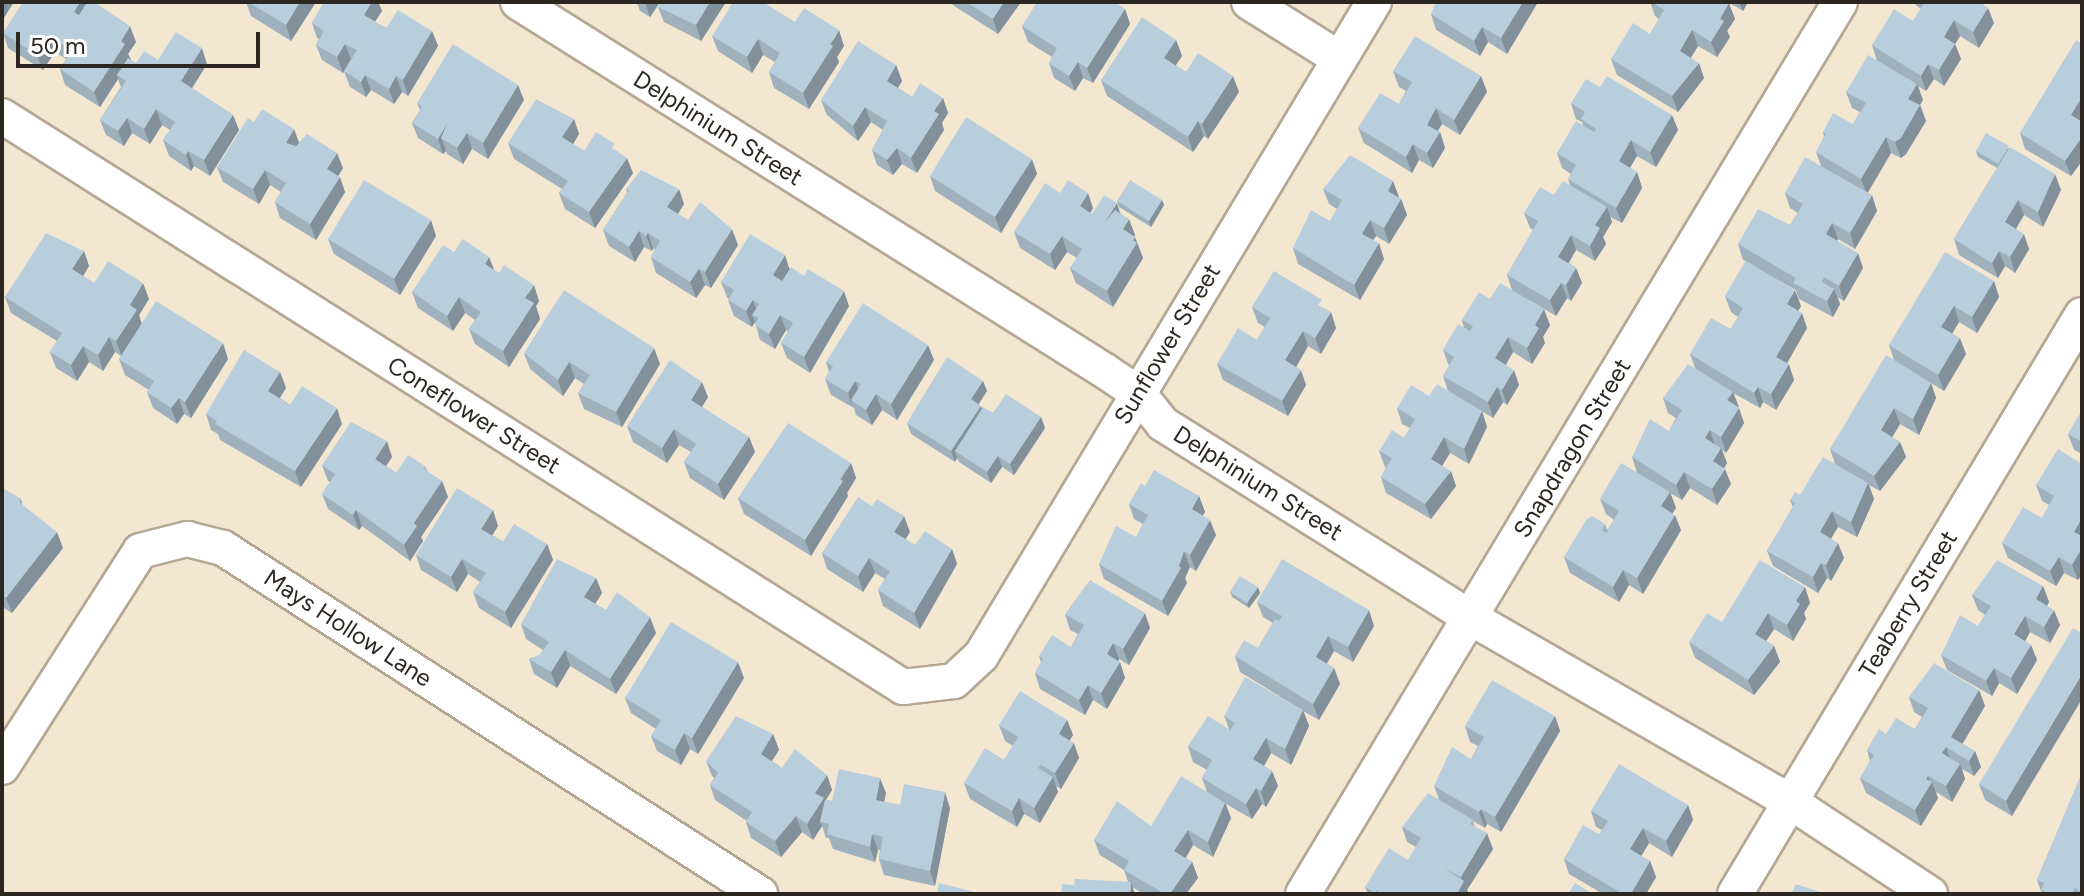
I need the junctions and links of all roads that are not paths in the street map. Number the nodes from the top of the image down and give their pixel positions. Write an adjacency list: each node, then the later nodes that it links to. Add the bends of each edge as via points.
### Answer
1 (518, 2): 8 (street, Delphinium Street)
2 (1249, 2): 5 (street)
3 (1374, 2): 5 (street, Sunflower Street)
4 (1840, 2): 9 (street, Snapdragon Street)
5 (1340, 59): 8 (street, Sunflower Street)
6 (2, 116): 10 (street, Coneflower Street, via 903,687)
7 (2082, 315): 12 (street, Teaberry Street)
8 (1138, 393): 9 (street, Delphinium Street, via 1163,424); 10 (street, Sunflower Street, via 981,656)
9 (1471, 618): 12 (street, Delphinium Street); 14 (street, Snapdragon Street)
10 (954, 681)
11 (2, 767): 13 (street, Mays Hollow Lane, via 140,551 187,539 223,548)
12 (1789, 801): 15 (street, Teaberry Street); 16 (street, Delphinium Street)
13 (760, 894)
14 (1303, 894)
15 (1735, 894)
16 (1930, 894)

